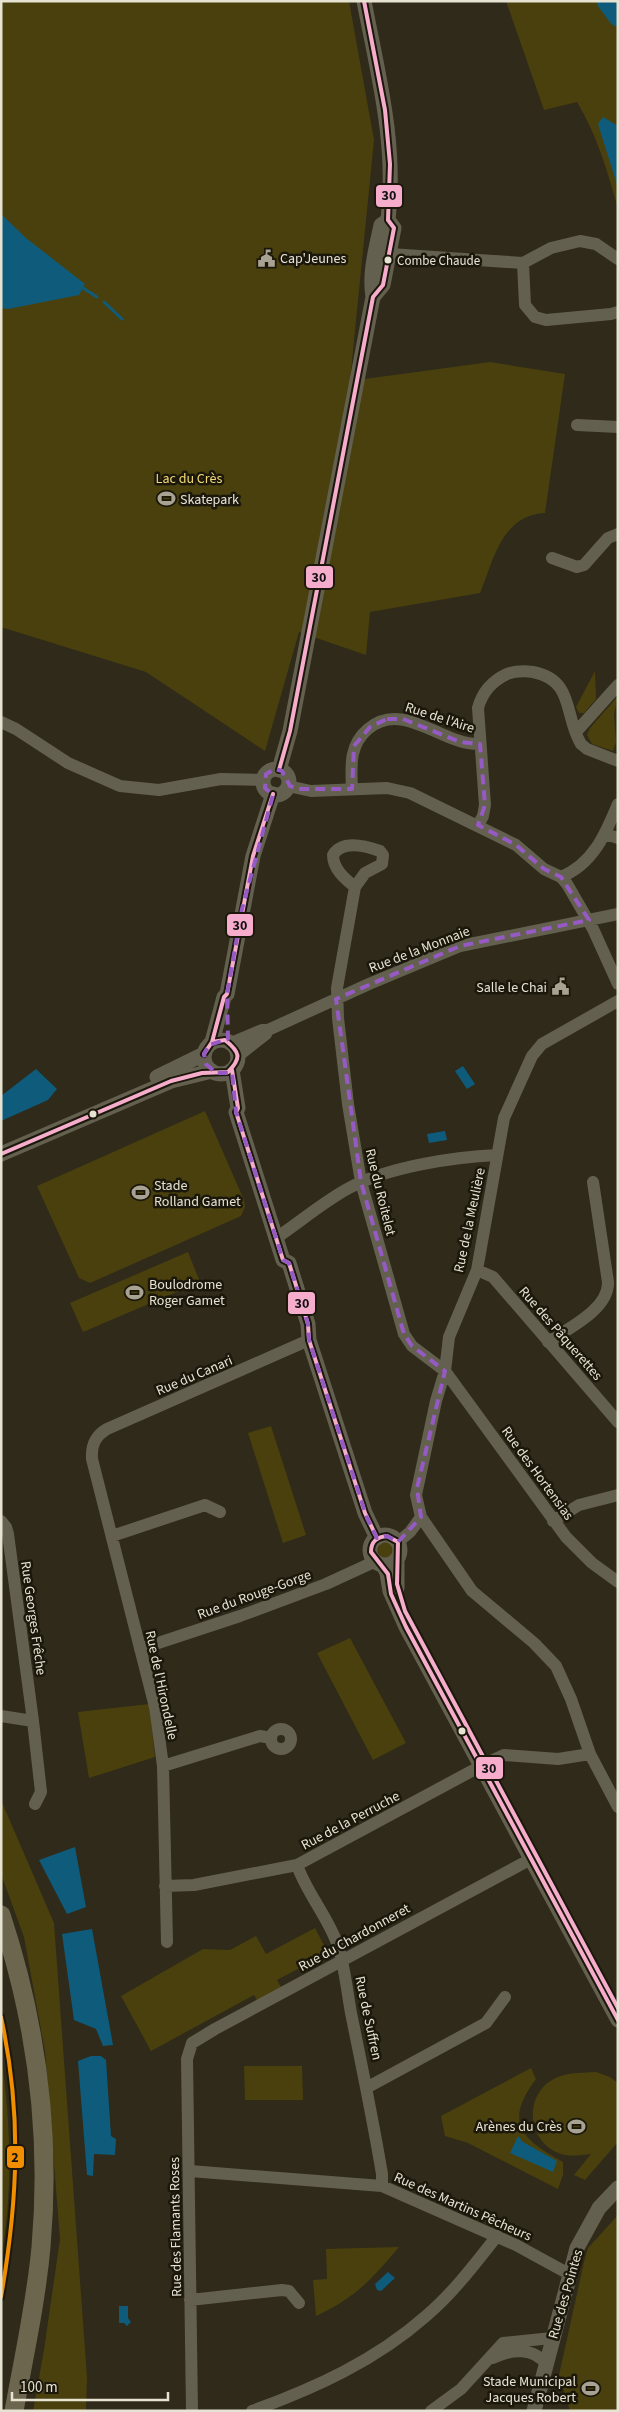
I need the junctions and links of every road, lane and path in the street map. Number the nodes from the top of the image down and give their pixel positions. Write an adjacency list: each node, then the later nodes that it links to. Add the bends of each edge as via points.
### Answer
1 (364, 1): 2 (street, via 389,132 391,186)
2 (388, 220): 3 (street, via 394,228); 6 (street, via 381,225 374,258 370,282)
3 (390, 254): 5 (street); 6 (street, via 383,285)
4 (618, 259): 5 (street, via 596,244 580,241 551,248)
5 (523, 263): 7 (street, via 525,305 536,317 546,320)
6 (373, 297): 17 (street, via 290,730)
7 (618, 312)
8 (577, 425): 9 (street)
9 (618, 427)
10 (613, 536): 11 (street, via 584,565 577,567)
11 (552, 558)
12 (618, 685): 14 (street)
13 (1, 722): 18 (street, via 68,762 120,786 159,790 221,779)
14 (576, 732): 15 (street, via 561,688 546,676 518,672 503,676 480,700 477,717); 16 (street, via 587,749)
15 (480, 744): 20 (street, Rue de l'Aire, via 460,742 403,719 378,722 360,735 354,746); 23 (street, via 485,805)
16 (618, 761)
17 (279, 770): 18 (street, via 268,772); 19 (street, via 288,778)
18 (263, 780): 21 (street, via 264,788)
19 (288, 786): 20 (street, via 311,791); 21 (street, via 284,792)
20 (352, 788): 23 (street, via 387,788 410,793)
21 (273, 794): 30 (street, via 253,856)
22 (618, 804): 24 (street)
23 (478, 826): 25 (street, via 516,845 544,869)
24 (612, 836): 25 (street, via 576,870)
25 (561, 877): 28 (street)
26 (355, 887): 31 (street, Rue du Roitelet)
27 (618, 914): 28 (street, Rue de la Monnaie)
28 (588, 920): 29 (street); 31 (street, Rue de la Monnaie, via 460,946)
29 (618, 984)
30 (227, 994): 33 (street); 34 (street)
31 (336, 999): 34 (street, Rue de la Monnaie, via 262,1030); 38 (street, Rue du Roitelet)
32 (618, 1001): 37 (street, Rue de la Meulière, via 542,1044 532,1056 504,1118)
33 (208, 1048): 34 (street, via 220,1040); 34 (street, via 206,1064); 35 (street, via 186,1064)
34 (227, 1059): 36 (street); 40 (street, via 232,1109 236,1112)
35 (1, 1143)
36 (1, 1154)
37 (497, 1155): 38 (street, via 418,1165); 41 (street, Rue de la Meulière)
38 (361, 1182): 40 (street); 44 (street, Rue du Roitelet, via 406,1338)
39 (593, 1182): 43 (street, via 607,1294 600,1305)
40 (276, 1238): 42 (street, via 283,1260 280,1266 300,1327)
41 (477, 1270): 43 (street, Rue des Pâquerettes, via 493,1277); 44 (street, Rue de la Meulière, via 451,1328)
42 (308, 1340): 46 (street, Rue du Canari, via 107,1429); 53 (street, via 367,1518)
43 (548, 1342): 45 (street, Rue des Pâquerettes)
44 (445, 1371): 49 (street, Rue de la Meulière, via 417,1488); 50 (street, Rue des Hortensias)
45 (618, 1422)
46 (94, 1440): 52 (street, Rue de l'Hirondelle, via 92,1459)
47 (618, 1496): 50 (street, via 579,1505)
48 (220, 1512): 52 (street, via 205,1505)
49 (420, 1517): 54 (street); 62 (street, via 472,1591 534,1643 556,1666)
50 (553, 1521): 57 (street, Rue des Hortensias, via 592,1563)
51 (1, 1522): 60 (street, Rue Georges Frêche, via 8,1534)
52 (112, 1536): 58 (street, Rue de l'Hirondelle)
53 (377, 1538): 54 (street, via 387,1536); 56 (street, via 371,1548 372,1558)
54 (398, 1542): 55 (street)
55 (397, 1560): 56 (street, via 390,1564); 63 (street, via 397,1589 404,1610)
56 (379, 1563): 58 (street, Rue du Rouge-Gorge); 63 (street, via 387,1573 390,1591 406,1627)
57 (618, 1582)
58 (140, 1649): 64 (street, Rue de l'Hirondelle, via 155,1707)
59 (1, 1716): 60 (street)
60 (33, 1721): 65 (street, Rue Georges Frêche, via 41,1792)
61 (271, 1738): 64 (street, via 260,1736)
62 (590, 1754): 63 (street, Rue de la Perruche, via 558,1759 504,1755); 66 (street)
63 (484, 1765): 67 (street); 68 (street, Rue de la Perruche)
64 (162, 1766): 69 (street, Rue de l'Hirondelle)
65 (35, 1804)
66 (618, 1807)
67 (534, 1857): 72 (street, Rue du Chardonneret); 74 (street); 75 (street)
68 (297, 1865): 69 (street, Rue de la Perruche, via 194,1885); 72 (street, Rue de Suffren, via 337,1943)
69 (165, 1886): 71 (street, Rue de l'Hirondelle)
70 (1, 1915): 88 (main road, via 30,2023 40,2102 44,2174 36,2284)
71 (168, 1942)
72 (342, 1960): 76 (street, Rue du Chardonneret); 77 (street, Rue de Suffren)
73 (505, 1997): 77 (street, via 486,2023)
74 (618, 2008)
75 (618, 2020)
76 (192, 2043): 78 (street, Rue des Flamants Roses, via 187,2059)
77 (368, 2087): 79 (street, Rue de Suffren)
78 (190, 2171): 79 (street, Rue des Martins Pêcheurs); 83 (street, Rue des Flamants Roses)
79 (382, 2186): 81 (street, Rue des Martins Pêcheurs)
80 (618, 2188): 82 (street, Rue des Pointes, via 599,2208 584,2233)
81 (497, 2236): 82 (street, Rue des Martins Pêcheurs); 90 (street, via 426,2317 386,2346 331,2380)
82 (569, 2274): 85 (street, Rue des Pointes)
83 (190, 2300): 84 (street, via 282,2290 289,2291); 89 (street, Rue des Flamants Roses)
84 (299, 2303)
85 (552, 2338): 86 (street, via 503,2343); 87 (street, Rue des Pointes)
86 (491, 2359): 87 (street, via 506,2352 526,2352 542,2358); 91 (street, via 461,2389)
87 (547, 2365): 92 (street, Rue des Pointes)
88 (14, 2411)
89 (192, 2411)
90 (252, 2411)
91 (430, 2411)
92 (534, 2411)

